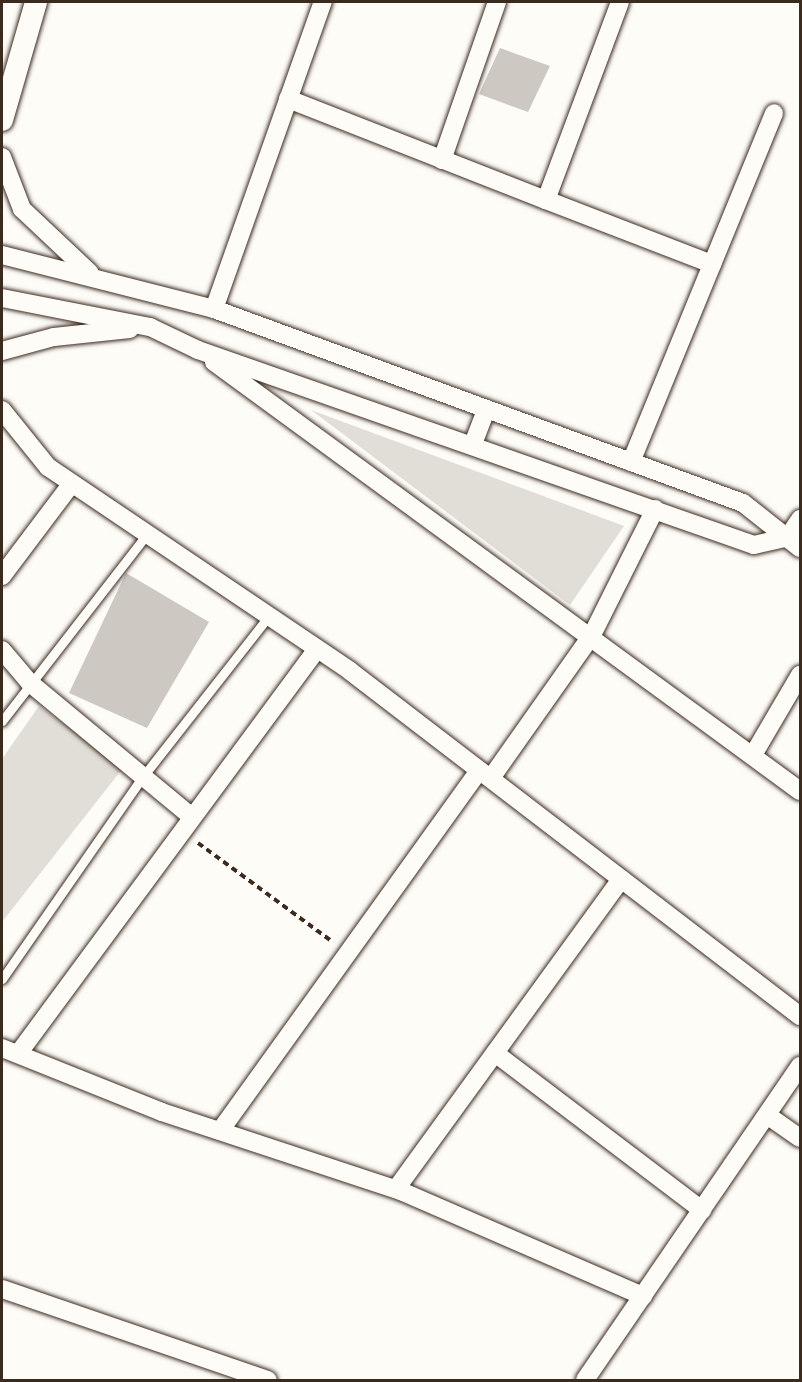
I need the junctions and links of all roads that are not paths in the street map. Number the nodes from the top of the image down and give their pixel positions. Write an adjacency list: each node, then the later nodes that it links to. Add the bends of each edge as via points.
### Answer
1 (36, 2): 7 (street)
2 (323, 2): 5 (street)
3 (496, 2): 9 (street)
4 (620, 2): 10 (street)
5 (288, 99): 9 (street); 15 (street)
6 (774, 113): 12 (street)
7 (2, 120)
8 (2, 158): 13 (street, via 22,209)
9 (442, 160): 10 (street)
10 (546, 200): 12 (street)
11 (2, 255): 13 (street)
12 (712, 264): 22 (street)
13 (92, 274): 15 (street)
14 (2, 297): 16 (street)
15 (214, 309): 20 (street)
16 (150, 327): 17 (street); 18 (street, via 54,337)
17 (198, 350): 21 (street); 30 (street)
18 (2, 351)
19 (2, 410): 23 (street, via 48,467)
20 (486, 410): 21 (street); 22 (street)
21 (473, 444): 24 (street)
22 (631, 462): 27 (street, via 743,503)
23 (72, 483): 26 (street); 28 (street)
24 (655, 509): 27 (street, via 754,545); 30 (street)
25 (801, 519): 27 (street)
26 (147, 534): 29 (street); 34 (lane)
27 (794, 543)
28 (2, 576)
29 (269, 616): 31 (street); 38 (lane)
30 (592, 635): 36 (street); 37 (street)
31 (317, 649): 37 (street); 40 (street)
32 (2, 650): 34 (street)
33 (801, 675): 36 (street)
34 (30, 683): 35 (lane); 38 (street)
35 (2, 721)
36 (753, 755): 39 (street)
37 (485, 774): 41 (street); 48 (street, via 348,953)
38 (141, 779): 40 (street); 42 (lane)
39 (801, 791)
40 (187, 824): 44 (street)
41 (621, 879): 43 (street); 45 (street)
42 (2, 979)
43 (801, 1016)
44 (10, 1051): 48 (street)
45 (495, 1053): 50 (street); 51 (street)
46 (801, 1066): 47 (street)
47 (767, 1115): 49 (street); 51 (street)
48 (220, 1131): 50 (street)
49 (801, 1138)
50 (396, 1189): 53 (street)
51 (702, 1210): 53 (street)
52 (2, 1289): 54 (street)
53 (643, 1296): 55 (street)
54 (268, 1380)
55 (585, 1380)

